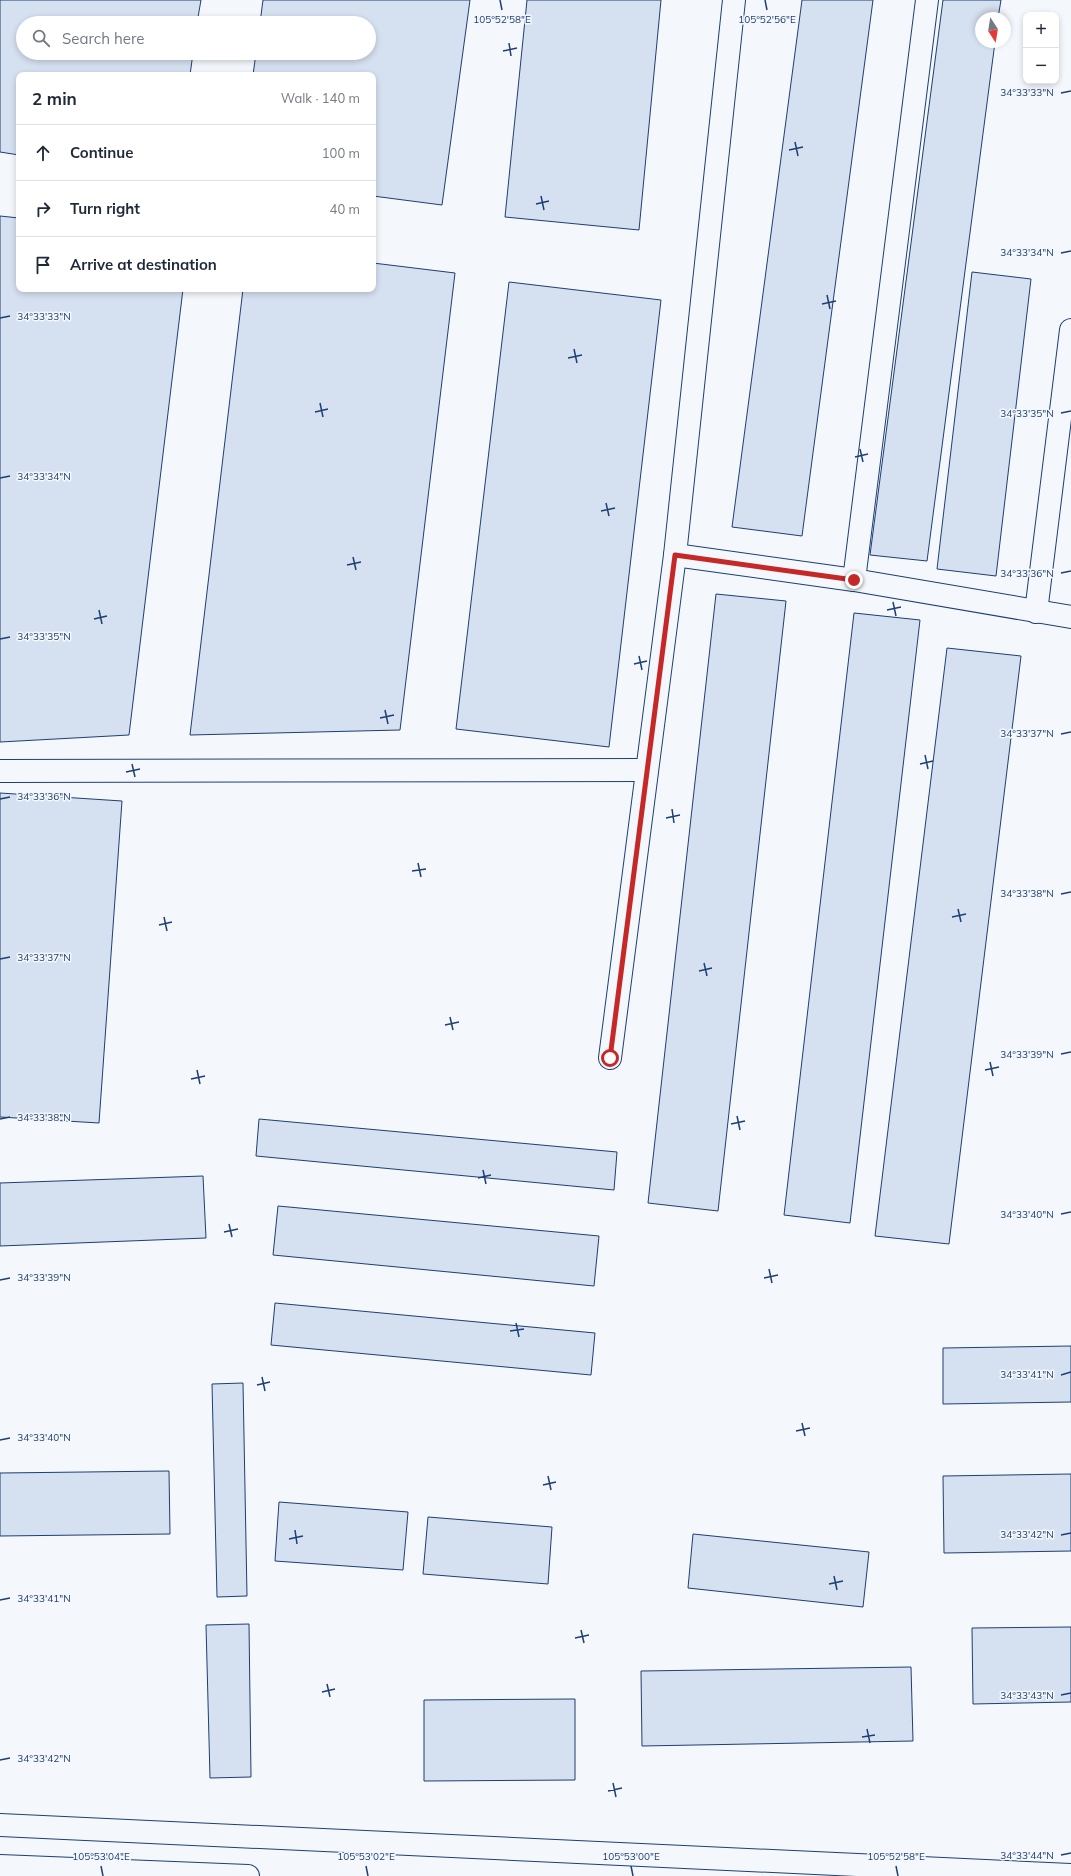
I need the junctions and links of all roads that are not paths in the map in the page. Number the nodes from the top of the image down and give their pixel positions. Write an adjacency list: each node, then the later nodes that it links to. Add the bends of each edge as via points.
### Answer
1 (734, 0): 4 (main road)
2 (927, 0): 5 (main road)
3 (1071, 330): 6 (main road)
4 (675, 555): 5 (main road); 8 (main road)
5 (854, 580): 6 (main road)
6 (1036, 612): 7 (main road)
7 (1071, 617)
8 (647, 770): 9 (main road); 10 (main road)
9 (0, 771)
10 (610, 1058)
11 (0, 1825): 13 (main road)
12 (0, 1866): 14 (main road)
13 (1071, 1875)
14 (248, 1876)

